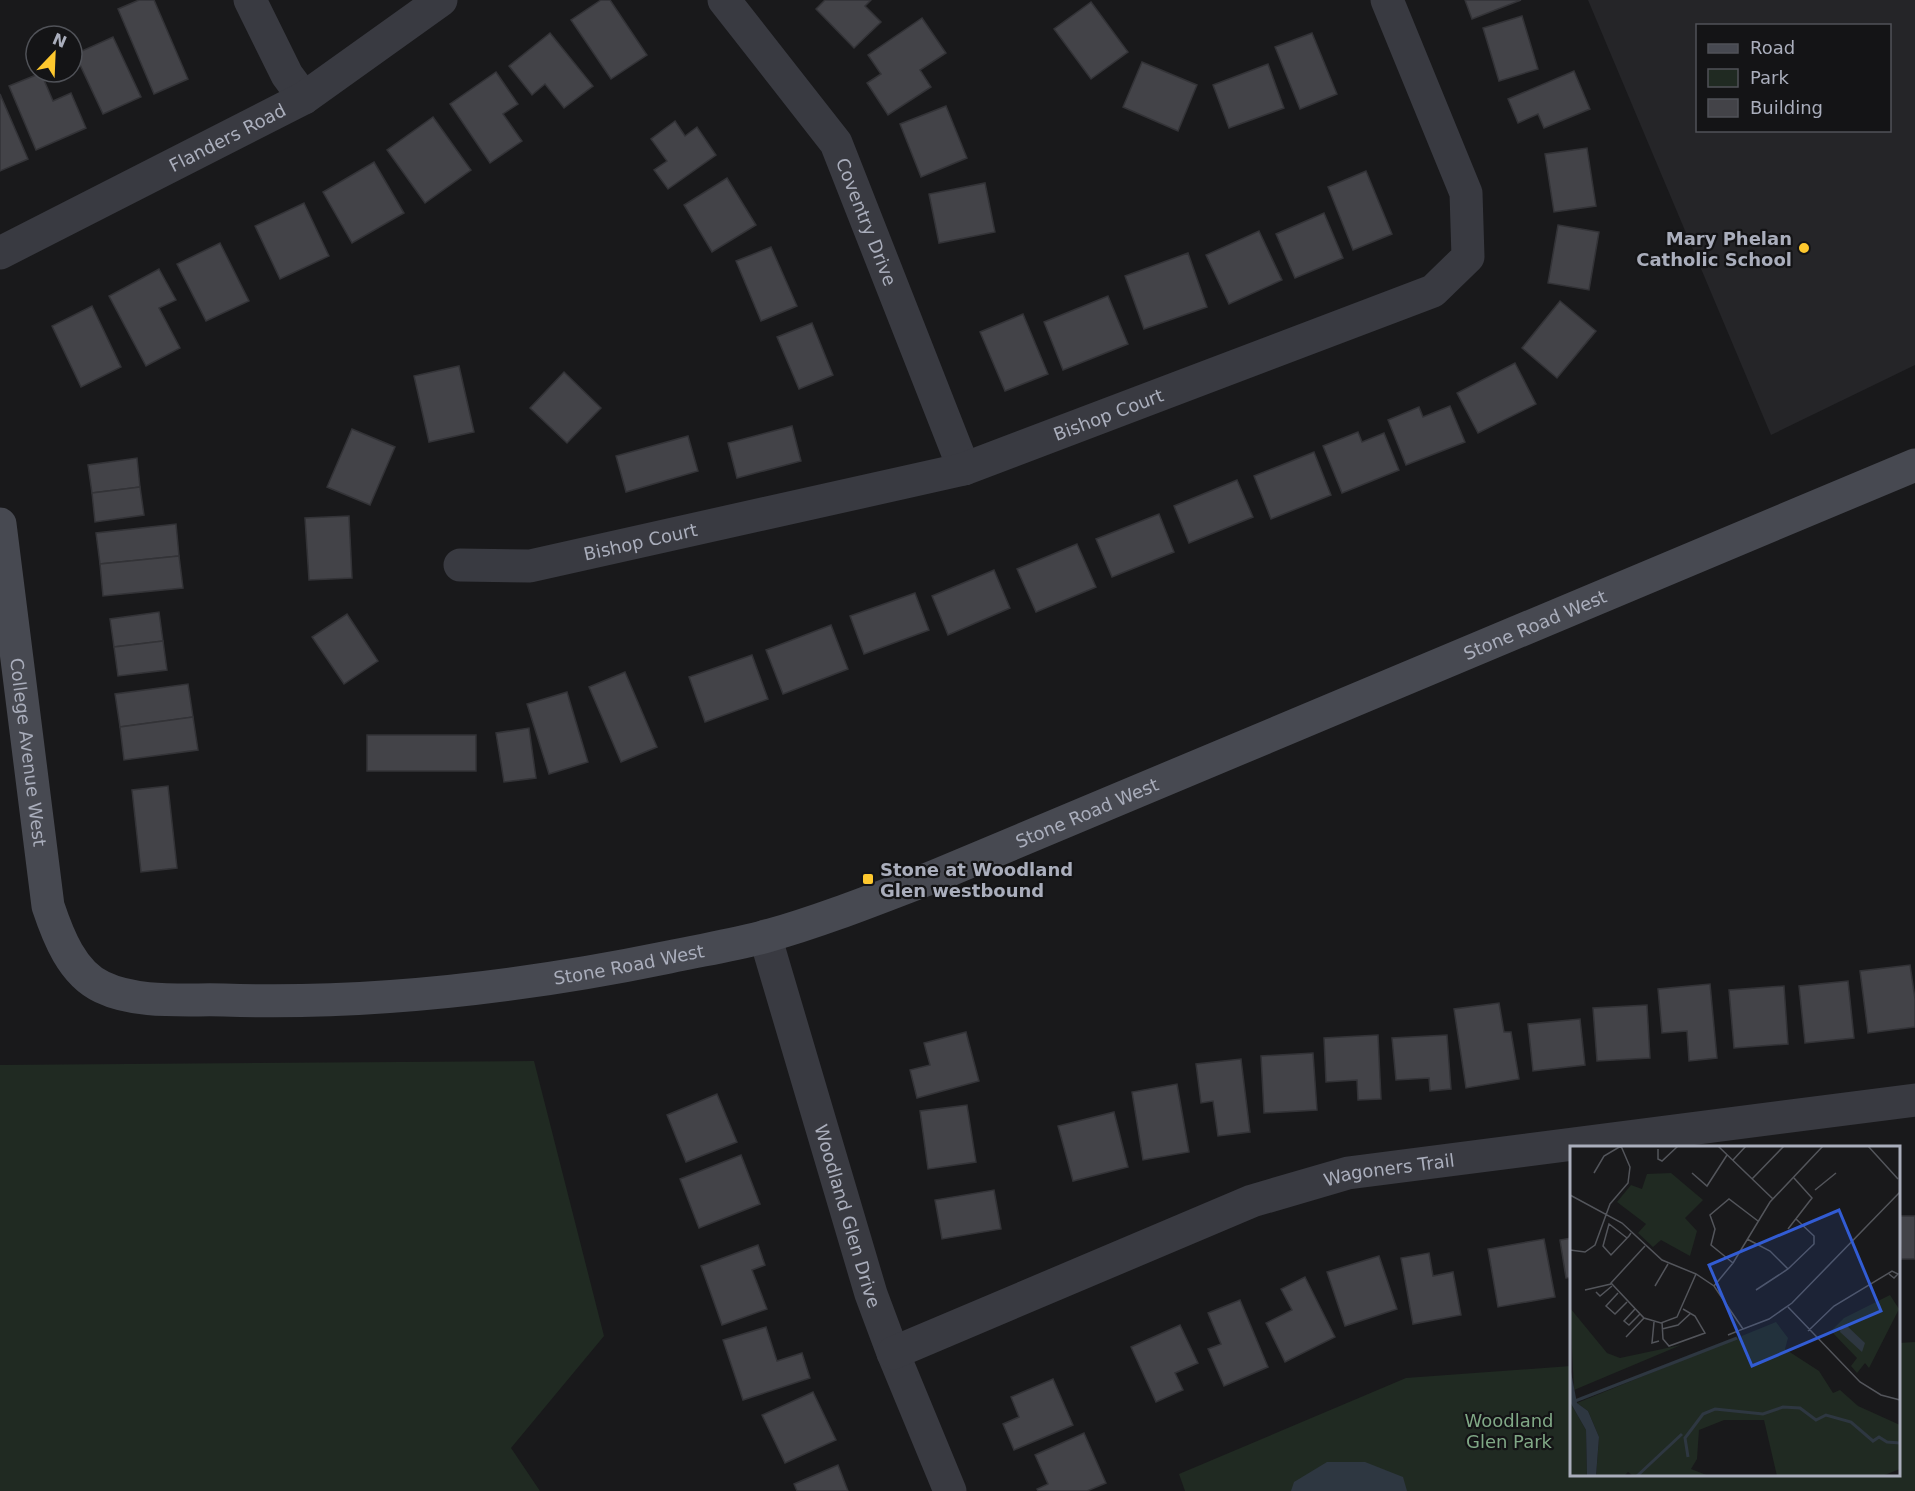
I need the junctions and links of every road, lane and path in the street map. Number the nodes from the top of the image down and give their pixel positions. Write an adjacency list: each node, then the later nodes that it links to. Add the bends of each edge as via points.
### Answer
1 (250, 0): 5 (street, via 287,75)
2 (441, 0): 5 (street, Flanders Road)
3 (724, 0): 8 (street, Coventry Drive, via 836,144)
4 (1387, 0): 8 (street, Bishop Court, via 1467,193 1468,257 1433,291)
5 (304, 98): 6 (street, Flanders Road)
6 (0, 253)
7 (1915, 465): 12 (main road, Stone Road West, via 933,877 834,915)
8 (964, 469): 10 (street, Bishop Court, via 530,566)
9 (0, 524): 11 (main road, College Avenue West)
10 (460, 565)
11 (6, 621): 13 (main road, College Avenue West, via 48,906 57,933)
12 (765, 936): 13 (main road, Stone Road West, via 606,970 459,992 291,1002 133,997 101,987); 15 (street, Woodland Glen Drive, via 871,1294)
13 (81, 972)
14 (1915, 1100): 15 (street, Wagoners Trail, via 1347,1173 1252,1201)
15 (893, 1353): 16 (street, Woodland Glen Drive)
16 (950, 1491)

